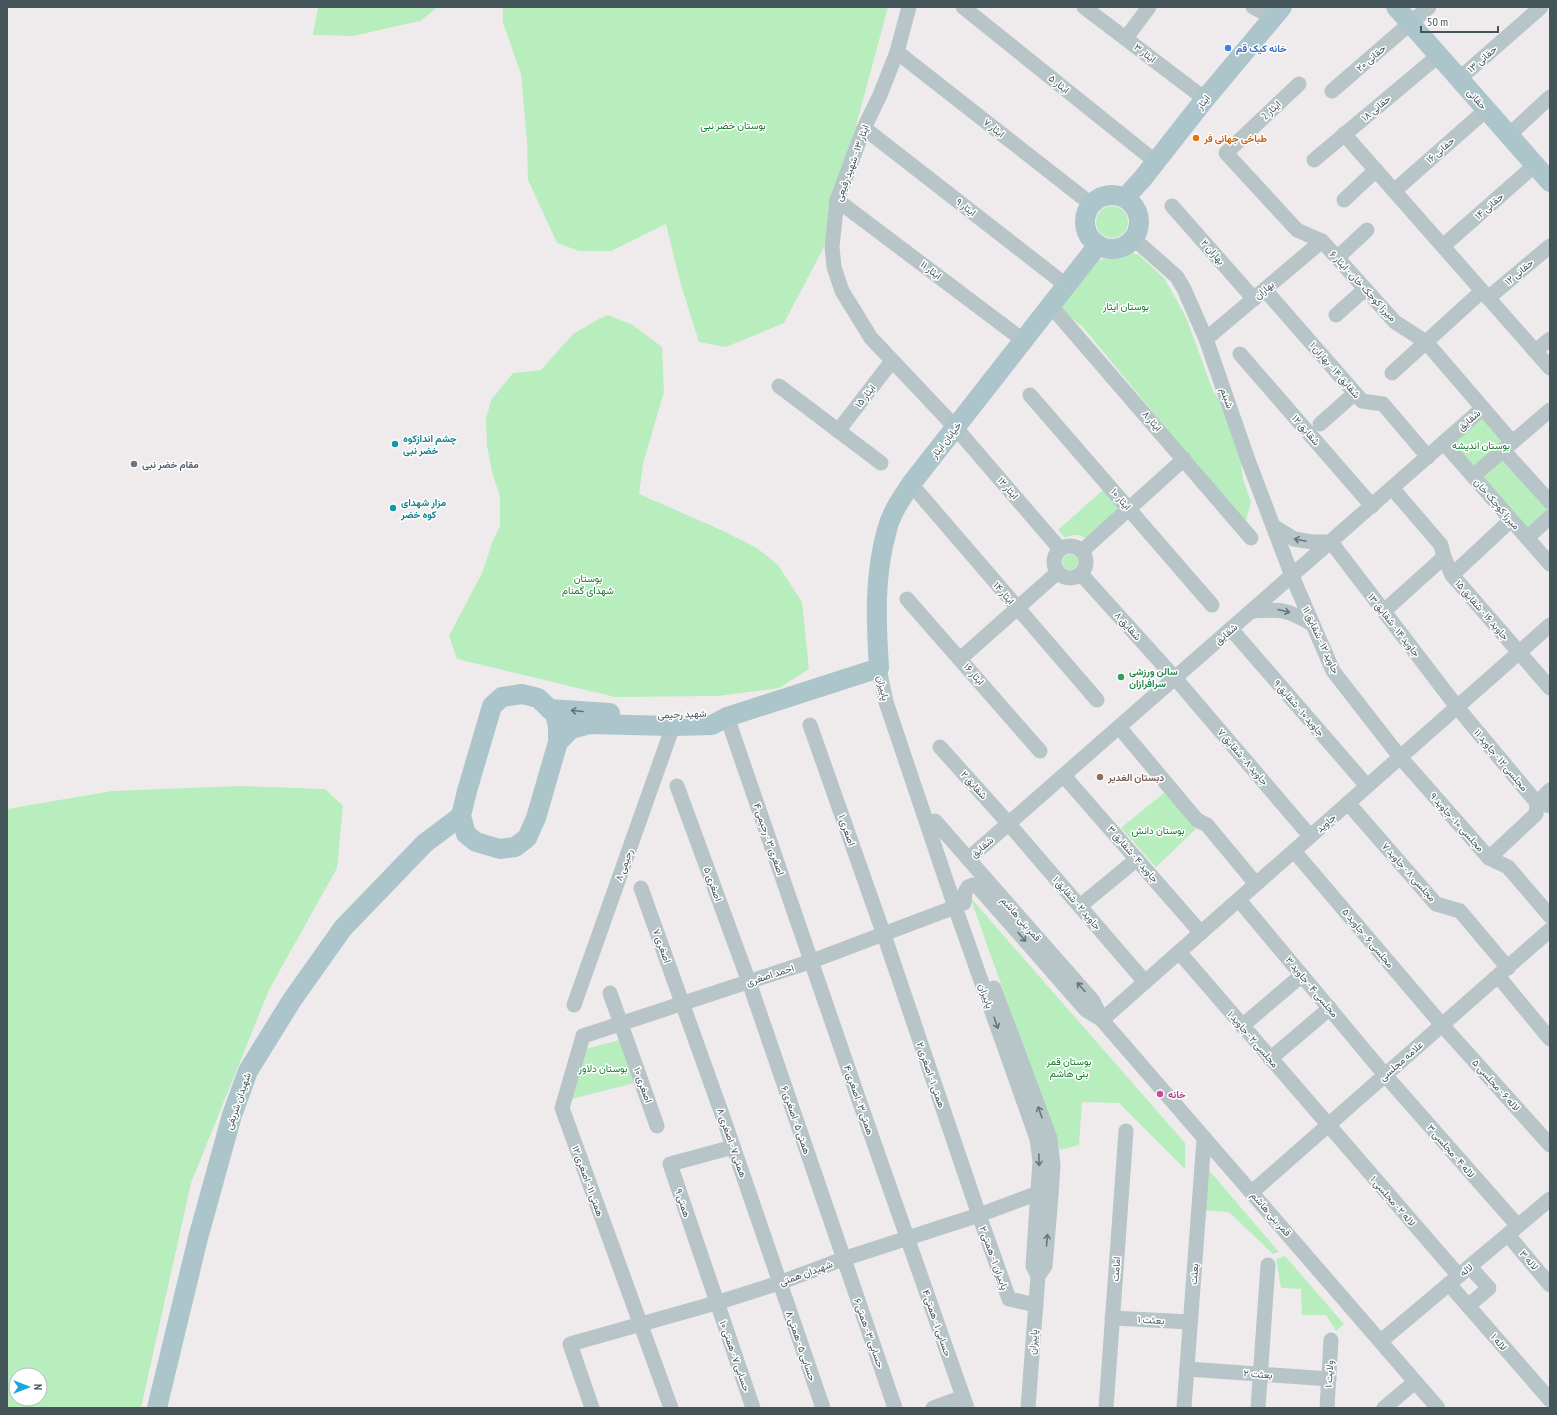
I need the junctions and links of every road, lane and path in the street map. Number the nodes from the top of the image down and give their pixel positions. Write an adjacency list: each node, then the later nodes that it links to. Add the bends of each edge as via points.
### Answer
1 (909, 7): 12 (street, ایثار ۱۳ - شهید رفیعی)
2 (963, 7): 25 (street, ایثار ۵)
3 (1084, 7): 11 (street, ایثار ۳)
4 (1149, 7): 11 (street)
5 (1252, 7): 9 (street)
6 (1291, 7): 9 (main road, ایثار)
7 (1429, 7): 10 (street, حقانی ۲۰)
8 (1541, 7): 14 (street, حقانی ۱۳)
9 (1278, 12): 18 (main road, ایثار)
10 (1399, 14): 13 (main road, حقانی); 16 (street, حقانی ۲۰)
11 (1126, 38): 18 (street, ایثار ۳)
12 (897, 52): 20 (street, ایثار ۱۳ - شهید رفیعی); 33 (street, ایثار ۷)
13 (1438, 56): 14 (main road, حقانی); 21 (street, حقانی ۱۸)
14 (1459, 79): 19 (main road, حقانی)
15 (1299, 84): 23 (street, ایثار 2)
16 (1332, 91)
17 (1550, 97): 22 (street)
18 (1205, 99): 25 (main road, ایثار)
19 (1486, 110): 22 (main road, حقانی); 29 (street, حقانی ۱۶)
20 (864, 128): 31 (street, ایثار ۱۳ - شهید رفیعی); 42 (street, ایثار ۹)
21 (1344, 134): 24 (street, حقانی ۱۸); 27 (street)
22 (1509, 135): 26 (main road, حقانی)
23 (1226, 153): 37 (street, میرزا کوچک خان - ایثار ۶, via 1297,230)
24 (1314, 160)
25 (1156, 162): 30 (main road, ایثار)
26 (1535, 165): 28 (main road, حقانی); 39 (street, حقانی ۱۴)
27 (1376, 170): 29 (street); 32 (street)
28 (1550, 182)
29 (1394, 191): 39 (street)
30 (1125, 198): 33 (main road, via 1111,195 1097,199); 36 (main road, via 1137,212 1139,221 1138,230)
31 (837, 200): 50 (street, ایثار ۱۱); 54 (street, ایثار ۱۳ - شهید رفیعی, via 832,247 834,266 842,291 871,338)
32 (1344, 200)
33 (1091, 204): 38 (main road, via 1087,211 1085,226 1092,240)
34 (1172, 206): 44 (street, بهاران ۲)
35 (1367, 230): 41 (street)
36 (1133, 238): 38 (main road, via 1121,247 1113,249); 49 (street, شبنم, via 1177,277)
37 (1322, 242): 41 (street, میرزا کوچک خان - ایثار ۶); 44 (street, بهاران)
38 (1098, 245): 42 (main road, خیابان ایثار)
39 (1443, 246): 45 (street)
40 (1550, 246): 45 (street, حقانی ۱۲)
41 (1337, 258): 43 (street, میرزا کوچک خان - ایثار ۶)
42 (1067, 286): 46 (main road, خیابان ایثار)
43 (1365, 289): 47 (street); 51 (street, میرزا کوچک خان - ایثار ۶, via 1395,322)
44 (1260, 294): 49 (street, بهاران); 58 (street, شقایق ۱۴ - بهاران ۱)
45 (1485, 294): 51 (street, حقانی ۱۲); 52 (street)
46 (1052, 306): 50 (main road, خیابان ایثار); 68 (street, ایثار ۸)
47 (1336, 315)
48 (1550, 338): 52 (street)
49 (1206, 339): 78 (street, شبنم)
50 (1024, 341): 63 (main road, خیابان ایثار)
51 (1426, 342): 56 (street, حقانی ۱۲); 60 (street, میرزا کوچک خان - ایثار ۶)
52 (1535, 351): 55 (street)
53 (1240, 354): 74 (street, شقایق ۱۲)
54 (892, 361): 63 (street, ایثار ۱۳ - شهید رفیعی); 64 (street, ایثار ۱۵)
55 (1550, 368)
56 (1392, 373)
57 (779, 386): 64 (street)
58 (1355, 393): 62 (street); 67 (street, شقایق ۱۴ - بهاران ۱, via 1362,401 1383,404)
59 (1030, 395): 75 (street, ایثار ۱۰)
60 (1483, 408): 65 (street, شقایق); 66 (street, میرزا کوچک خان - ایثار ۶)
61 (1550, 410): 66 (street)
62 (1320, 424)
63 (956, 427): 71 (main road, خیابان ایثار); 82 (street, ایثار ۱۲)
64 (838, 431): 69 (street)
65 (1444, 443): 67 (street, شقایق); 70 (street, میرزا کوچک خان)
66 (1507, 446): 70 (street); 73 (street, میرزا کوچک خان - ایثار ۶)
67 (1428, 457): 72 (street, شقایق)
68 (1184, 459): 75 (street); 79 (street, ایثار ۸)
69 (880, 463)
70 (1473, 476): 77 (street, میرزا کوچک خان)
71 (911, 484): 92 (street, ایثار ۱۴); 100 (main road, خیابان ایثار, via 896,507 887,530 879,568 876,599)
72 (1392, 488): 74 (street, شقایق); 84 (street, جاوید ۱۶ - شقایق ۱۵, via 1441,545)
73 (1550, 502)
74 (1372, 506): 81 (street, شقایق)
75 (1129, 508): 83 (street); 91 (street, ایثار ۱۰)
76 (1550, 517): 80 (street)
77 (1511, 520): 80 (street, میرزا کوچک خان); 88 (street)
78 (1273, 526): 81 (street, one-way to 78, via 1294,539); 89 (street, شبنم)
79 (1251, 538)
80 (1527, 538): 85 (street, میرزا کوچک خان)
81 (1331, 542): 89 (street, شقایق); 94 (street, جاوید ۱۴ - شقایق ۱۳)
82 (1060, 549): 83 (street, via 1069,546); 86 (street, via 1055,558 1055,568)
83 (1082, 551): 87 (street, via 1086,565)
84 (1444, 557): 88 (street, جاوید ۱۶ - شقایق ۱۵); 94 (street)
85 (1550, 564)
86 (1058, 572): 87 (street, via 1069,578); 92 (street)
87 (1081, 574): 101 (street, شقایق ۸)
88 (1452, 575): 98 (street, جاوید ۱۶ - شقایق ۱۵)
89 (1292, 576): 93 (street, شقایق); 95 (street, جاوید ۱۲ - شقایق ۱۱)
90 (906, 599): 99 (street, ایثار ۱۶)
91 (1212, 605)
92 (1018, 609): 99 (street); 103 (street, ایثار ۱۴)
93 (1252, 610): 95 (street, one-way to 95, via 1277,609 1295,614); 97 (street, شقایق)
94 (1384, 612): 104 (street, جاوید ۱۴ - شقایق ۱۳)
95 (1312, 624): 113 (street, جاوید ۱۲ - شقایق ۱۱, via 1333,672)
96 (1550, 626): 98 (street, جاوید)
97 (1231, 630): 101 (street, شقایق); 116 (street, جاوید ۱۰ - شقایق ۹)
98 (1519, 653): 102 (street, جاوید ۱۶ - شقایق ۱۵); 104 (street, جاوید)
99 (960, 659): 112 (street, ایثار ۱۶)
100 (879, 668): 106 (main road, شهید رحیمی); 121 (street, پاییزان, via 893,699); 131 (street, پاییزان, via 886,702)
101 (1175, 678): 109 (street, شقایق); 123 (street, جاوید ۸ - شقایق ۷)
102 (1550, 688)
103 (1097, 700)
104 (1457, 707): 113 (street, جاوید); 119 (street, مجلسی ۱۲ - جاوید ۱۱)
105 (549, 709): 106 (main road, شهید رحیمی, one-way to 105, via 711,713 654,715); 110 (main road, via 555,714); 120 (main road, via 538,698 522,694 502,697 492,706)
106 (727, 717): 108 (main road, via 712,725); 138 (street, اصغری ۳ - رحیمی ۴)
107 (810, 725): 136 (street, اصغری ۱)
108 (673, 726): 110 (main road, via 589,724 571,729); 145 (street, رحیمی ۸)
109 (1119, 727): 114 (street, شقایق); 128 (street, via 1197,820 1207,825)
110 (558, 742): 120 (main road, via 536,818 527,838 514,847 500,849 476,842 466,834)
111 (940, 746): 122 (street, شقایق ۲)
112 (1040, 751)
113 (1400, 757): 116 (street, جاوید); 125 (street, مجلسی ۱۰ - جاوید ۹)
114 (1064, 776): 122 (street, شقایق); 127 (street, جاوید ۴ - شقایق ۳)
115 (677, 786): 141 (street, اصغری ۵)
116 (1367, 786): 118 (street, جاوید)
117 (1550, 790): 119 (street)
118 (1348, 803): 123 (street, جاوید); 139 (street, مجلسی ۸ - جاوید ۷, via 1436,904 1460,911)
119 (1543, 805): 125 (street)
120 (461, 816): 187 (main road, شهیدان شریفی, via 425,843 343,928 292,1000 248,1071 232,1115 198,1238)
121 (935, 821): 126 (street, قمر بنی هاشم); 131 (street, پاییزان)
122 (1009, 824): 126 (street, شقایق); 132 (street, جاوید ۲ - شقایق ۱)
123 (1310, 836): 124 (street, جاوید)
124 (1294, 851): 128 (street, جاوید); 149 (street, مجلسی ۶ - جاوید ۵)
125 (1489, 858): 133 (street, مجلسی ۱۰ - جاوید ۹, via 1508,867)
126 (968, 859): 147 (street, قمر بنی هاشم, one-way to 126, via 1093,1001)
127 (1137, 859): 132 (street); 135 (street, جاوید ۴ - شقایق ۳)
128 (1256, 884): 130 (street, جاوید)
129 (641, 888): 144 (street, اصغری ۷)
130 (1239, 900): 135 (street, جاوید); 140 (street, مجلسی ۴ - جاوید ۳)
131 (960, 905): 136 (street, احمد اصغری); 147 (street, قمر بنی هاشم, one-way to 147, via 968,887 973,885 979,888 1086,1010); 162 (street, پاییزان, via 1050,1138 1053,1165)
132 (1080, 906): 142 (street, جاوید ۲ - شقایق ۱)
133 (1550, 916)
134 (1550, 930): 139 (street, علامه مجلسی)
135 (1201, 933): 137 (street, جاوید)
136 (884, 934): 138 (street, احمد اصغری); 164 (street, همتی ۱ - اصغری ۲)
137 (1179, 952): 142 (street, جاوید); 150 (street, مجلسی ۲ - جاوید ۱)
138 (812, 961): 141 (street, احمد اصغری); 166 (street, همتی ۳ - اصغری ۴)
139 (1503, 972): 149 (street, علامه مجلسی); 152 (street, مجلسی ۸ - جاوید ۷)
140 (1302, 975): 146 (street, مجلسی ۴ - جاوید ۳); 150 (street)
141 (749, 982): 144 (street, احمد اصغری); 167 (street, همتی ۵ - اصغری ۶)
142 (1145, 982): 147 (street, جاوید)
143 (610, 993): 148 (street, اصغری ۱۰)
144 (682, 1003): 148 (street, احمد اصغری); 160 (street, همتی ۷ - اصغری ۸)
145 (574, 1005)
146 (1330, 1008): 153 (street); 154 (street, مجلسی ۴ - جاوید ۳)
147 (1102, 1020): 158 (street, قمر بنی هاشم)
148 (620, 1023): 151 (street, احمد اصغری); 156 (street, اصغری ۱۰)
149 (1442, 1025): 154 (street, علامه مجلسی); 159 (street, لاله ۶ - مجلسی ۵)
150 (1242, 1026): 153 (street, مجلسی ۲ - جاوید ۱)
151 (583, 1036): 177 (street, همتی ۱۱ - اصغری ۱۲, via 562,1108)
152 (1550, 1039)
153 (1270, 1059): 155 (street, مجلسی ۲ - جاوید ۱)
154 (1385, 1075): 155 (street, علامه مجلسی); 165 (street, لاله ۴ - مجلسی ۳)
155 (1327, 1125): 161 (street, علامه مجلسی); 169 (street, لاله ۲ - مجلسی ۱)
156 (657, 1126)
157 (1126, 1131): 175 (street, امامت)
158 (1204, 1139): 161 (street, قمر بنی هاشم); 176 (street, بعثت)
159 (1550, 1145)
160 (733, 1147): 170 (street, همتی ۷ - اصغری ۸); 172 (street, همتی ۹, via 670,1164)
161 (1252, 1192): 179 (street, قمر بنی هاشم)
162 (1045, 1195): 164 (street, شهیدان همتی); 173 (street, پاییزان, via 1033,1266 1038,1276)
163 (1550, 1199): 165 (street, لاله)
164 (979, 1215): 166 (street, شهیدان همتی); 173 (street, پاییزان ۱ - همتی ۲, via 1010,1300)
165 (1513, 1231): 169 (street, لاله); 171 (street, لاله ۳)
166 (908, 1238): 167 (street, شهیدان همتی); 185 (street, حسابی ۱ - همتی ۴)
167 (844, 1259): 170 (street, شهیدان همتی); 192 (street, حسابی ۳ - همتی ۶)
168 (1268, 1265): 181 (street)
169 (1459, 1276): 174 (street, لاله ۱); 174 (street, via 1489,1288); 179 (street, لاله)
170 (779, 1283): 172 (street, شهیدان همتی); 191 (street, حسابی ۵ - همتی ۸)
171 (1550, 1285)
172 (716, 1303): 177 (street, شهیدان همتی); 190 (street, حسابی ۷ - همتی ۱۰)
173 (1036, 1305): 194 (street, پاییزان)
174 (1468, 1306): 184 (street, لاله ۱)
175 (1112, 1318): 176 (street, بعثت ۱); 195 (street, امامت)
176 (1190, 1322): 180 (street, بعثت)
177 (640, 1325): 188 (street, شهیدان همتی, via 570,1344); 189 (street, همتی ۱۱ - اصغری ۱۲)
178 (1331, 1340): 182 (street, ولایت ۱)
179 (1381, 1342): 183 (street, قمر بنی هاشم)
180 (1187, 1369): 181 (street, بعثت ۲); 196 (street, بعثت)
181 (1260, 1374): 182 (street, بعثت ۲); 197 (street)
182 (1329, 1379): 198 (street, ولایت ۱)
183 (1415, 1382): 199 (street); 200 (street, قمر بنی هاشم)
184 (1550, 1400)
185 (965, 1403): 193 (street)
186 (1550, 1404): 201 (street)
187 (157, 1408)
188 (592, 1408)
189 (671, 1408)
190 (753, 1408)
191 (823, 1408)
192 (895, 1408)
193 (933, 1408)
194 (1028, 1408)
195 (1106, 1408)
196 (1184, 1408)
197 (1258, 1408)
198 (1327, 1408)
199 (1384, 1408)
200 (1438, 1408)
201 (1546, 1408)

